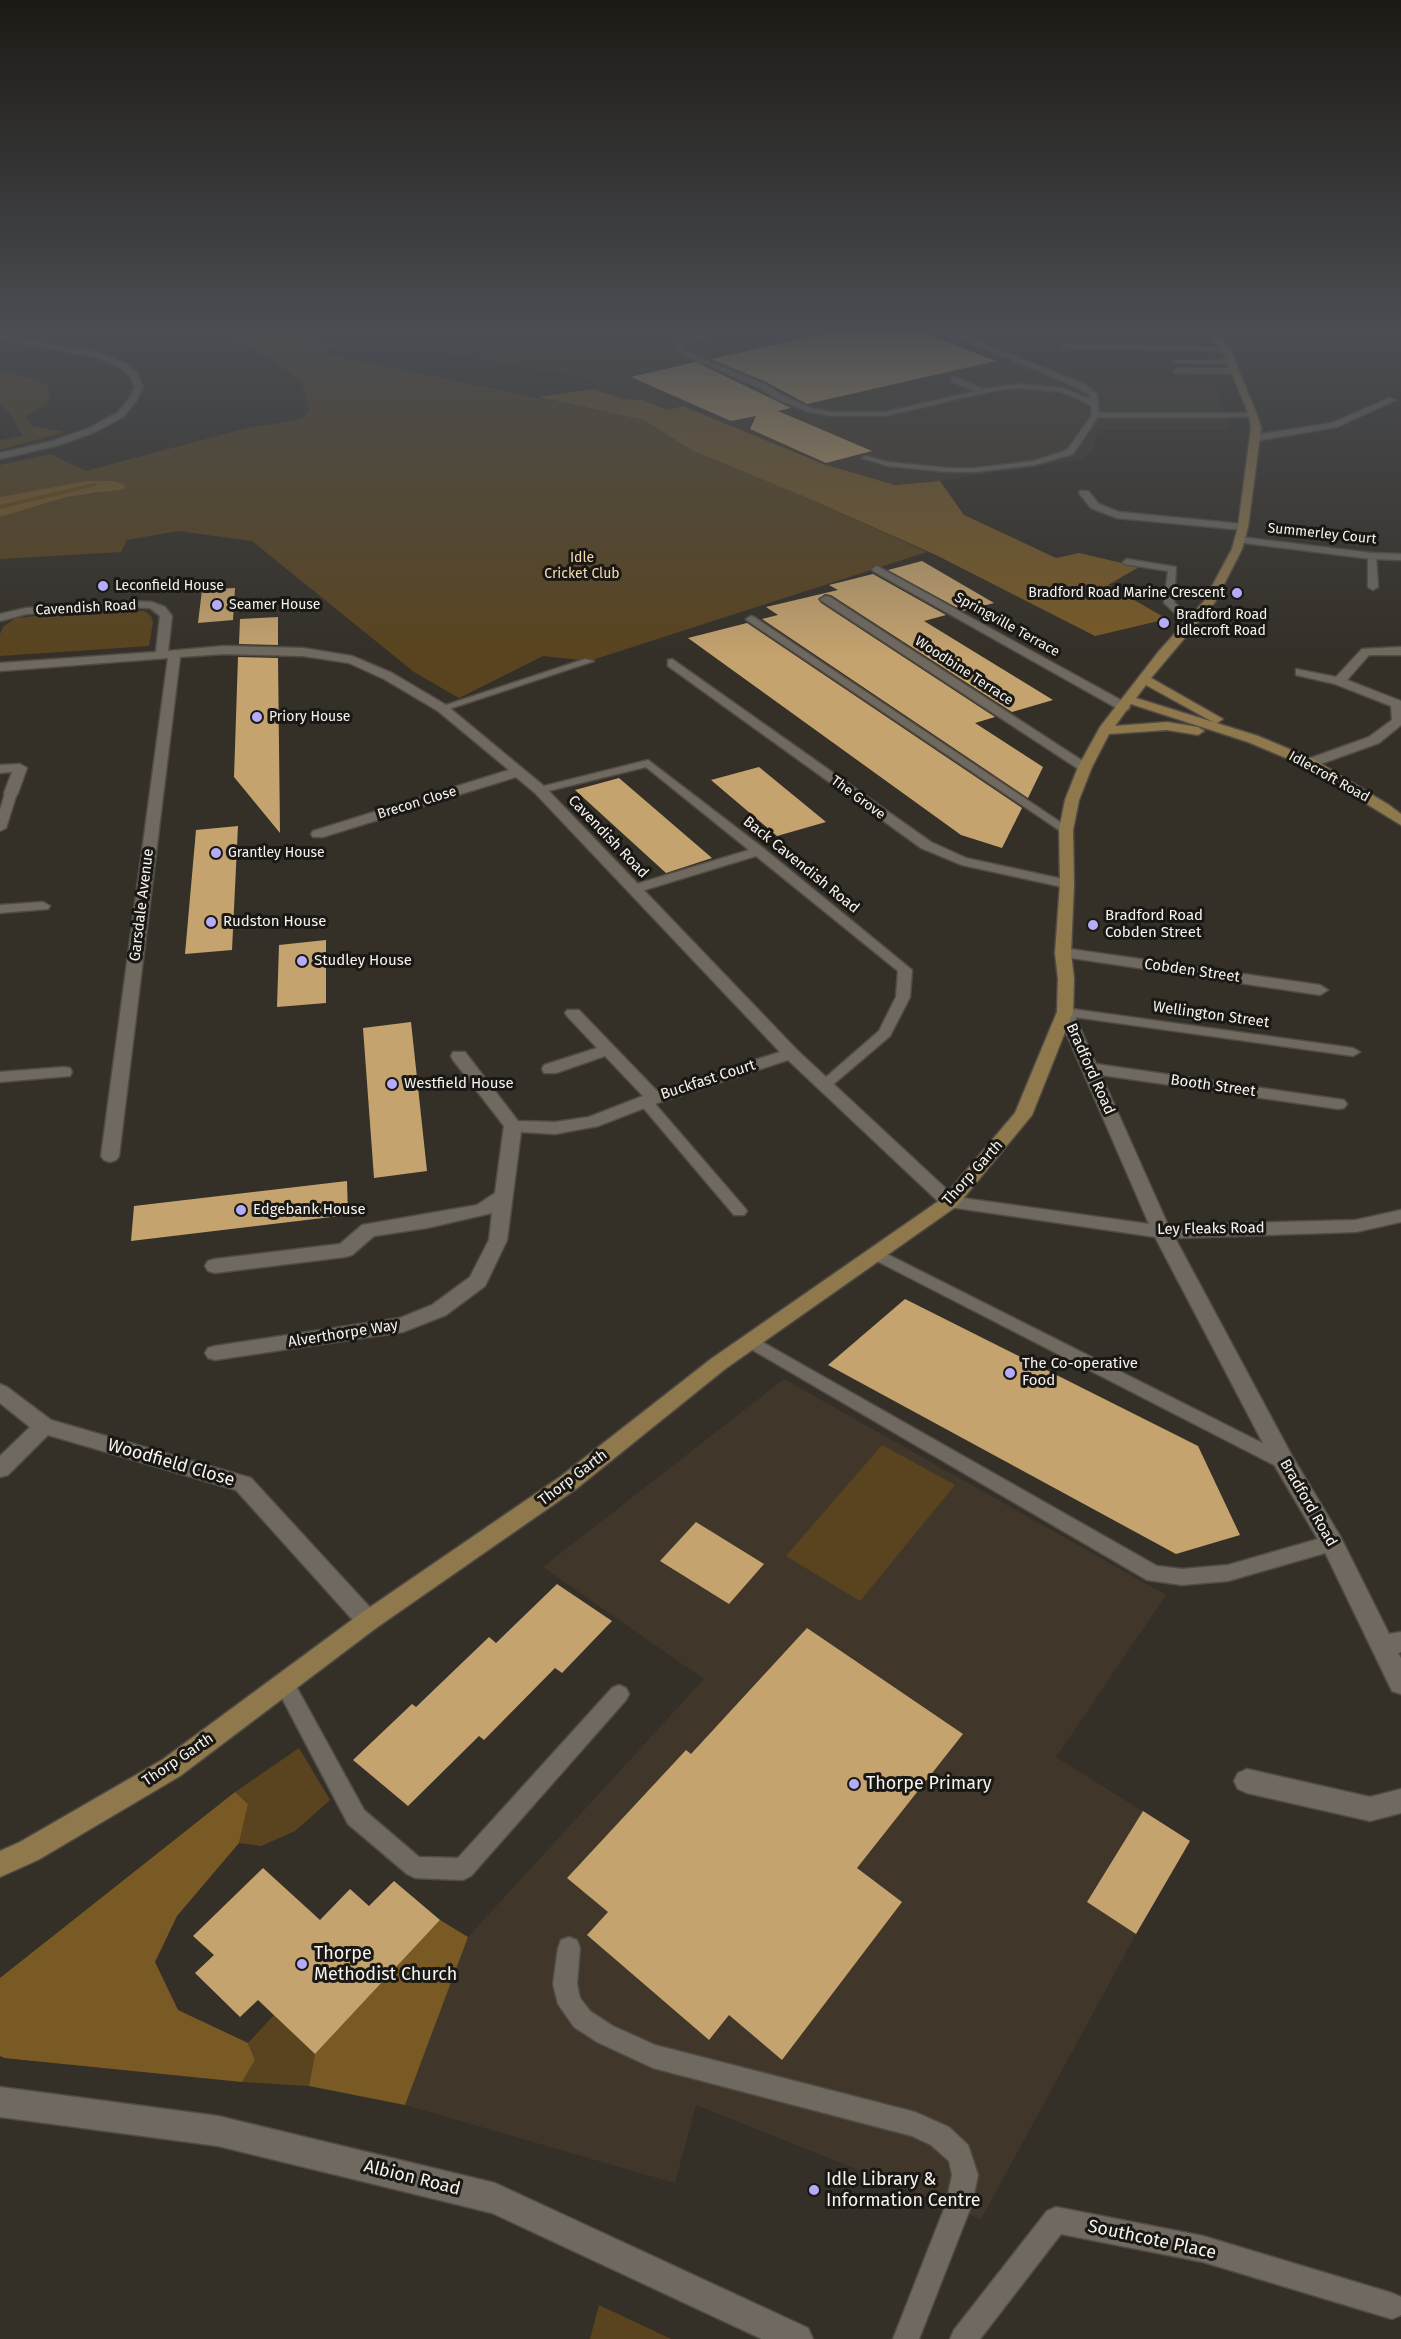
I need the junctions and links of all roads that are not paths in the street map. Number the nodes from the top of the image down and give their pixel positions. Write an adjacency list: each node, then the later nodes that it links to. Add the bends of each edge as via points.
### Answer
1 (61, 441): 4 (street)
2 (1077, 441): 5 (lane, via 1070,452 1035,463 975,470 888,464)
3 (1254, 441): 7 (street, Bradford Road)
4 (0, 456)
5 (866, 458)
6 (1084, 494): 7 (street, via 1095,506 1117,515)
7 (1243, 527): 8 (street, Bradford Road)
8 (1240, 540): 9 (street, Summerley Court); 17 (street, Bradford Road, via 1209,602)
9 (1372, 556): 10 (street, Summerley Court); 13 (lane)
10 (1401, 557)
11 (1127, 562): 17 (lane, via 1173,569 1168,603)
12 (877, 569): 26 (street, Springville Terrace)
13 (1373, 587)
14 (826, 599): 31 (street, Woodbine Terrace)
15 (0, 618): 19 (street, Cavendish Road, via 26,611 152,605 166,616)
16 (751, 620): 38 (lane)
17 (1192, 624): 24 (street, Bradford Road)
18 (1401, 651): 25 (street, via 1366,652)
19 (168, 654): 22 (street, Cavendish Road); 27 (street, Cavendish Road, via 303,652 352,660); 61 (street, Garsdale Avenue)
20 (589, 661): 27 (lane)
21 (672, 663): 41 (street, The Grove, via 926,845 962,861)
22 (0, 666)
23 (1300, 672): 25 (street)
24 (1145, 679): 26 (street, Bradford Road); 29 (street, Idlecroft Road)
25 (1339, 681): 30 (street, via 1397,704 1398,721 1374,740)
26 (1127, 703): 28 (street, Bradford Road); 29 (street, Idlecroft Road)
27 (442, 708): 33 (street, Cavendish Road)
28 (1105, 730): 29 (street, Idlecroft Road, via 1167,726); 31 (street, Bradford Road)
29 (1253, 739): 30 (street, Idlecroft Road)
30 (1310, 763): 36 (street, Idlecroft Road)
31 (1085, 767): 38 (street, Bradford Road)
32 (0, 769): 35 (street, via 20,768)
33 (517, 772): 34 (street, Cavendish Road); 39 (street, Brecon Close)
34 (540, 790): 40 (lane, Back Cavendish Road, via 648,763); 42 (street, Cavendish Road)
35 (11, 793): 37 (lane)
36 (1401, 821)
37 (0, 828)
38 (1066, 830): 41 (street, Bradford Road)
39 (318, 834)
40 (759, 851): 42 (lane); 57 (lane, Back Cavendish Road, via 904,970 903,997 885,1033)
41 (1067, 884): 45 (street, Bradford Road)
42 (634, 889): 51 (street, Cavendish Road)
43 (43, 906): 44 (street)
44 (0, 909)
45 (1064, 953): 46 (street, Cobden Street); 47 (street, Bradford Road)
46 (1320, 990)
47 (1065, 1012): 50 (lane, Wellington Street); 53 (street, Bradford Road); 63 (street, Thorp Garth, via 1023,1114)
48 (573, 1013): 49 (street, Buckfast Court)
49 (608, 1050): 54 (street); 58 (street, Buckfast Court)
50 (1353, 1052)
51 (791, 1054): 57 (street, Cavendish Road); 58 (street, Buckfast Court)
52 (459, 1056): 60 (street)
53 (1089, 1068): 59 (street, Booth Street); 66 (street, Bradford Road)
54 (550, 1069)
55 (64, 1072): 56 (street)
56 (0, 1077)
57 (824, 1085): 63 (street, Cavendish Road)
58 (650, 1099): 60 (street, via 592,1122 555,1128); 64 (lane)
59 (1338, 1104)
60 (513, 1126): 62 (street, Alverthorpe Way)
61 (110, 1156)
62 (504, 1196): 68 (street, via 483,1210 369,1230 345,1250); 70 (street, Alverthorpe Way, via 498,1240 478,1281 439,1310 403,1325)
63 (950, 1202): 66 (street, Ley Fleaks Road); 67 (street, Thorp Garth)
64 (739, 1211)
65 (1401, 1216): 66 (street, Ley Fleaks Road, via 1356,1226)
66 (1162, 1232): 73 (street, Bradford Road)
67 (877, 1254): 69 (street, Thorp Garth); 73 (lane)
68 (215, 1266)
69 (750, 1341): 75 (lane, via 1154,1574 1182,1577 1228,1573); 76 (street, Thorp Garth, via 568,1483)
70 (215, 1353)
71 (0, 1392): 72 (street, Woodfield Close)
72 (44, 1426): 74 (street); 76 (street, Woodfield Close, via 243,1484)
73 (1284, 1462): 75 (street, Bradford Road)
74 (0, 1469)
75 (1332, 1543): 77 (street, Bradford Road)
76 (368, 1621): 78 (street, Thorp Garth)
77 (1392, 1644): 79 (street, Bradford Road)
78 (284, 1683): 80 (lane, via 356,1817 415,1868 463,1869); 83 (street, Thorp Garth, via 171,1768)
79 (1401, 1683)
80 (619, 1694)
81 (1247, 1780): 82 (street, via 1370,1809)
82 (1401, 1801)
83 (0, 1864)
84 (569, 1948): 88 (lane, via 565,1984 570,2004 582,2019 605,2034 653,2056 915,2124 940,2136 959,2154 965,2175 959,2204)
85 (0, 2103): 87 (street, Albion Road, via 218,2132 495,2198)
86 (1392, 2306): 89 (lane, Southcote Place, via 1203,2249 1056,2220)
87 (798, 2339)
88 (906, 2339)
89 (963, 2339)

